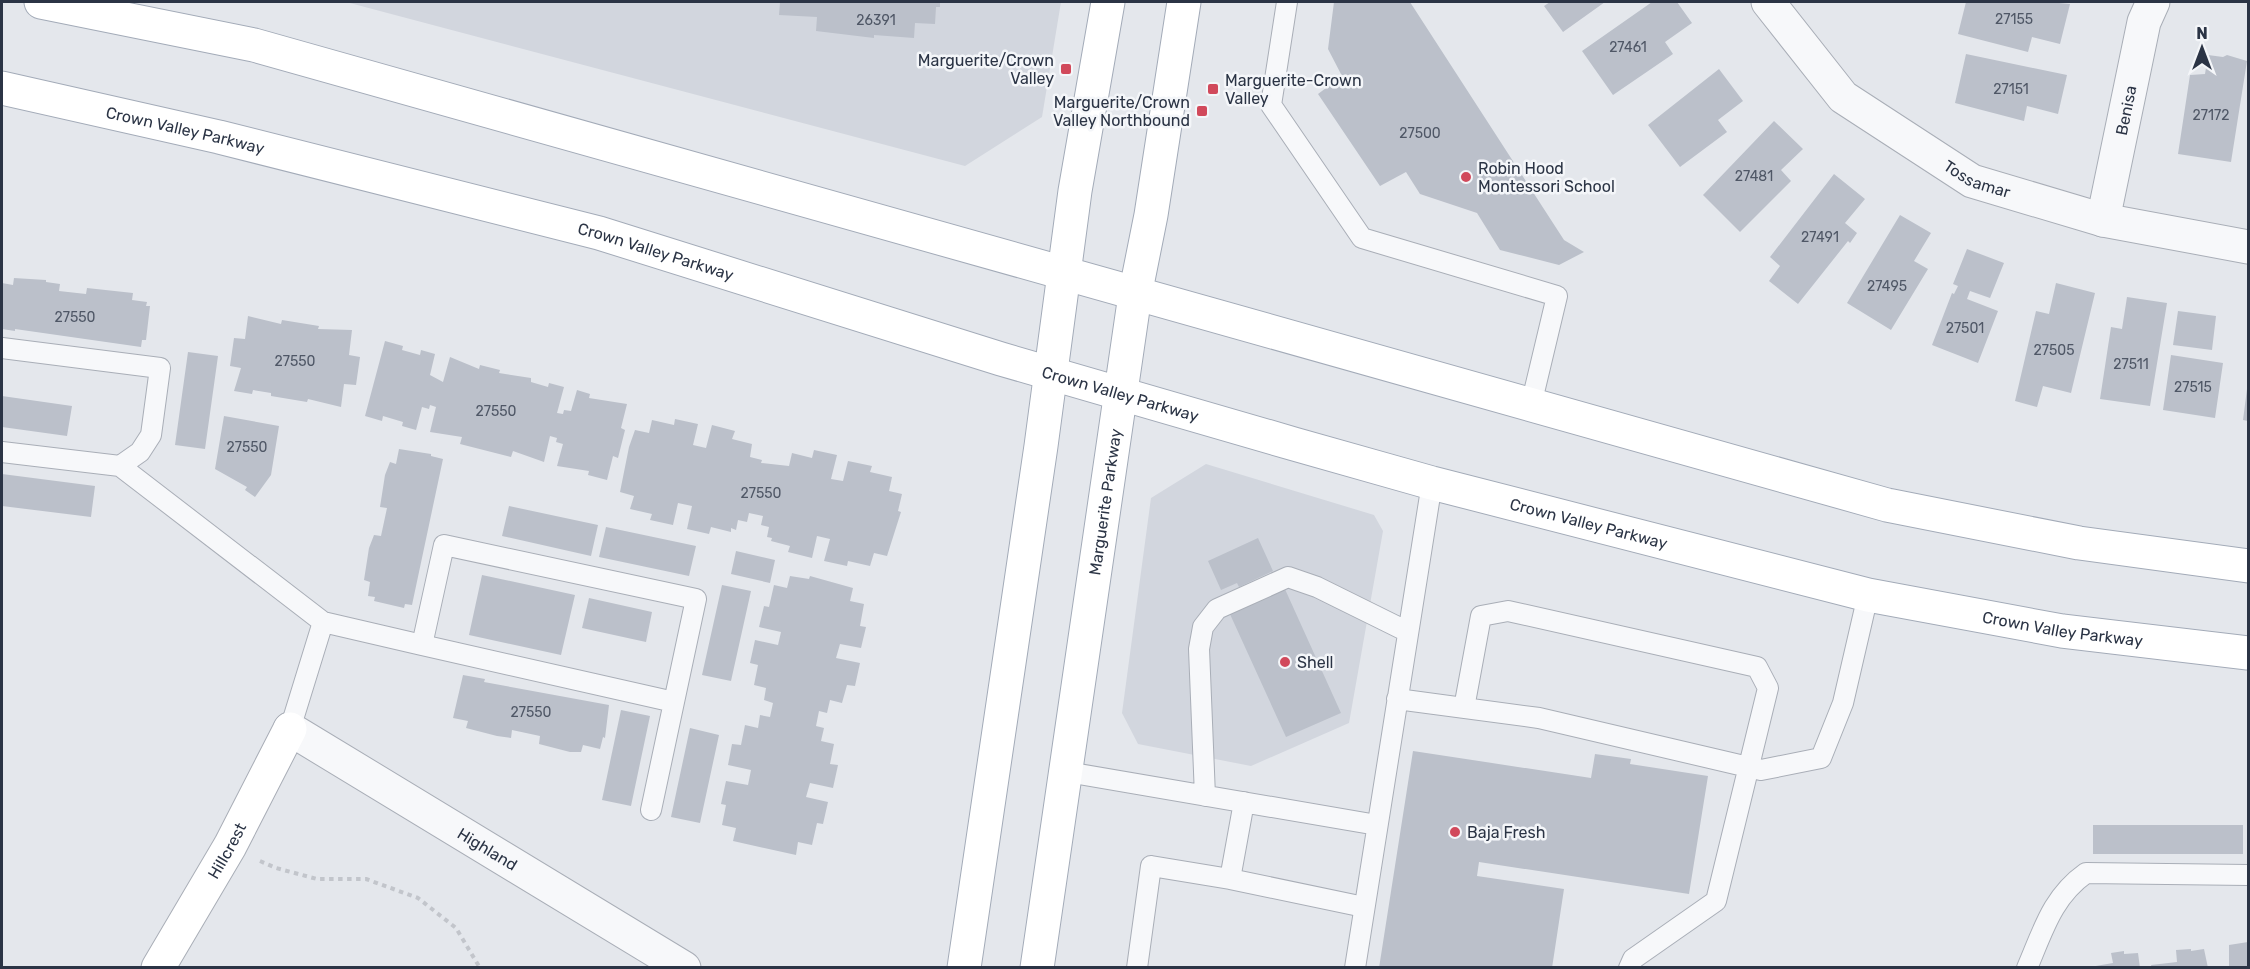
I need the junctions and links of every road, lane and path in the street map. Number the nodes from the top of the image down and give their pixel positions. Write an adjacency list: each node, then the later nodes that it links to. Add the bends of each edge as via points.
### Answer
1 (41, 2): 10 (main road, via 254,45)
2 (1108, 2): 10 (main road)
3 (1184, 2): 11 (main road, Marguerite Parkway)
4 (1287, 2): 15 (lane, via 1271,105 1362,238 1557,296)
5 (1768, 2): 8 (street, Tossamar, via 1843,97 1962,175)
6 (2153, 2): 8 (street, Benisa, via 2144,22)
7 (2, 88): 13 (main road, Crown Valley Parkway, via 219,137 599,233)
8 (2103, 220): 9 (street, Tossamar)
9 (2248, 247)
10 (1064, 274): 11 (main road); 13 (main road)
11 (1136, 295): 14 (main road, Marguerite Parkway); 15 (main road)
12 (2, 348): 17 (lane, via 160,368 151,435 140,452)
13 (1050, 373): 14 (main road, Crown Valley Parkway); 43 (main road)
14 (1121, 394): 18 (main road, Crown Valley Parkway); 30 (main road, Marguerite Parkway)
15 (1531, 405): 19 (main road, via 1887,505 2079,543)
16 (2, 452): 17 (lane)
17 (120, 466): 21 (lane)
18 (1432, 483): 20 (main road, Crown Valley Parkway); 22 (lane)
19 (2248, 566)
20 (1868, 595): 24 (main road, Crown Valley Parkway, via 2062,631); 29 (lane, via 1843,703 1821,758 1761,770)
21 (322, 622): 23 (lane); 28 (lane)
22 (1408, 632): 25 (lane); 31 (lane, via 1288,577 1217,609 1203,627 1198,649)
23 (422, 645): 26 (lane); 26 (lane, via 444,545 696,599)
24 (2248, 653)
25 (1397, 699): 27 (lane); 34 (lane)
26 (674, 702): 33 (lane)
27 (1464, 708): 29 (lane, via 1539,718); 29 (lane, via 1481,615 1508,610 1757,667 1768,688)
28 (290, 729): 35 (main road, Hillcrest); 42 (street, Highland)
29 (1749, 767): 46 (lane, via 1716,901 1633,959)
30 (1067, 772): 31 (lane); 44 (main road, Marguerite Parkway)
31 (1205, 796): 32 (lane)
32 (1244, 802): 34 (lane); 37 (lane)
33 (651, 810)
34 (1377, 825): 38 (lane)
35 (230, 846): 40 (main road, Hillcrest); 41 (path, via 276,868 317,879 366,879 418,898 456,928)
36 (2248, 875): 47 (lane, via 2086,873 2068,886 2056,903)
37 (1230, 879): 38 (lane); 39 (lane, via 1151,866)
38 (1364, 907): 45 (lane)
39 (1141, 967)
40 (158, 968)
41 (480, 968)
42 (684, 968)
43 (964, 968)
44 (1037, 968)
45 (1355, 968)
46 (1629, 968)
47 (2027, 968)

